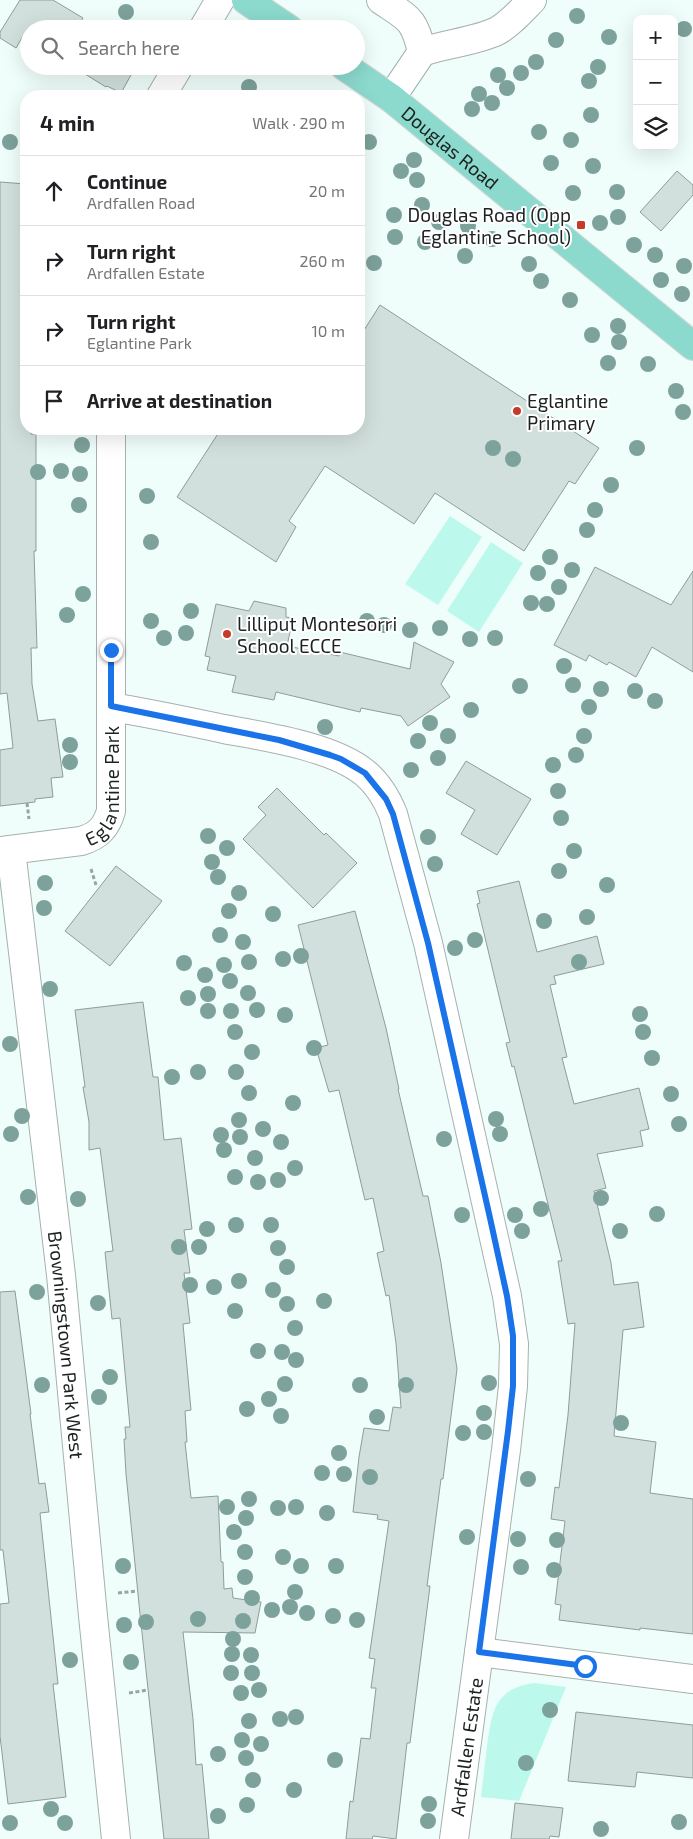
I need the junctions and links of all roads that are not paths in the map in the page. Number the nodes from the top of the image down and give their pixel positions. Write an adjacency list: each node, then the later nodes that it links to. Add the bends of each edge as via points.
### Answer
1 (220, 0): 5 (street)
2 (246, 0): 6 (main road)
3 (381, 0): 7 (street, via 411,20 418,32)
4 (532, 0): 7 (street, via 498,30)
5 (208, 20)
6 (276, 20)
7 (422, 52): 11 (street)
8 (174, 75): 10 (street)
9 (358, 75): 11 (main road, Douglas Road)
10 (165, 90)
11 (392, 98): 12 (main road, Douglas Road)
12 (693, 346)
13 (111, 435): 14 (street, Eglantine Park)
14 (111, 706): 15 (street, Eglantine Park, via 112,791 107,824 96,836 81,841); 16 (street, Ardfallen Estate, via 279,740 341,759 365,773 386,799 393,814 428,943 507,1296 513,1336 513,1386)
15 (6, 850): 18 (street, Browningstown Park West, via 61,1275)
16 (479, 1652): 17 (street); 19 (street, Ardfallen Estate)
17 (693, 1679)
18 (116, 1839)
19 (454, 1839)

